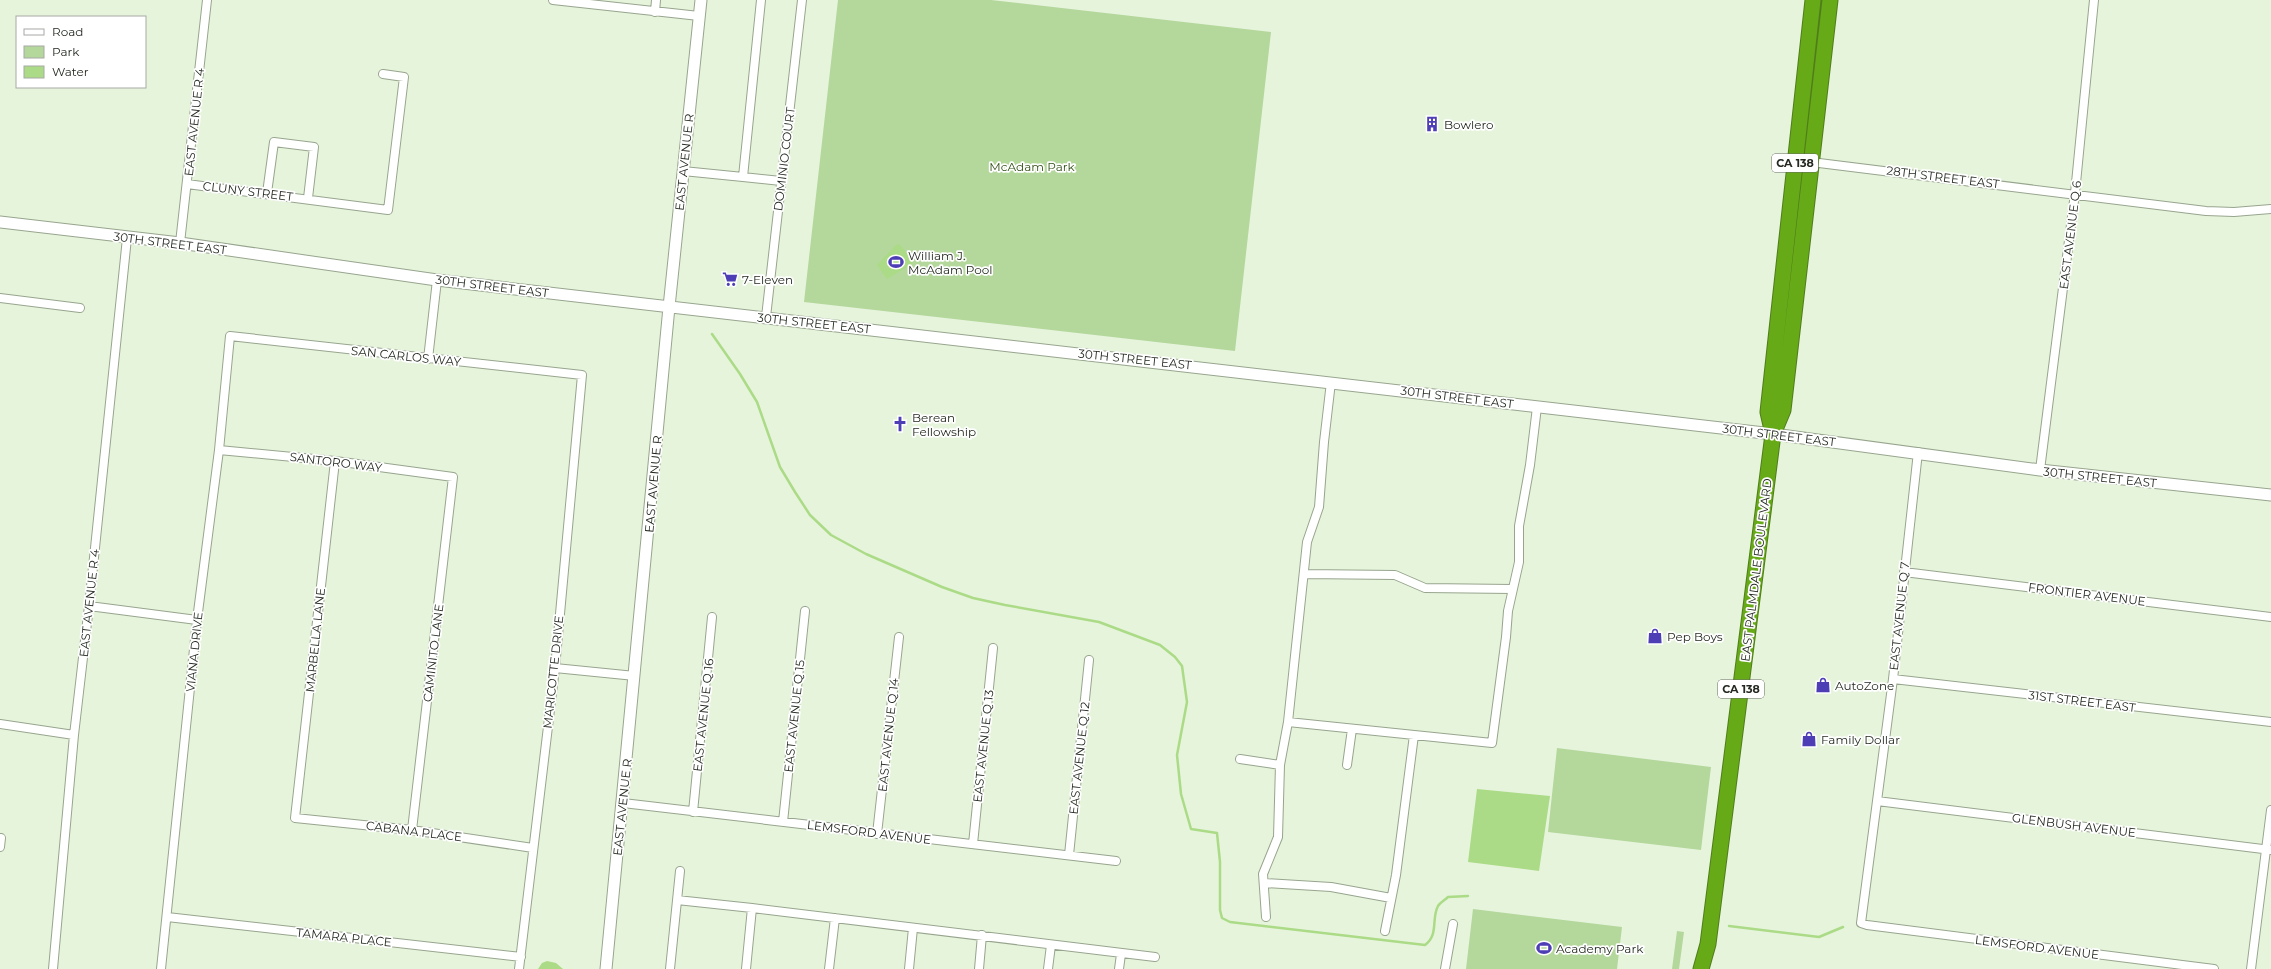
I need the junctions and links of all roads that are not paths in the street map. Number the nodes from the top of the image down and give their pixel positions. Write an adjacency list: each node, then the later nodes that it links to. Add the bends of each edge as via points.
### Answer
1 (207, 0): 17 (street, EAST AVENUE R 4)
2 (553, 0): 10 (street)
3 (656, 0): 10 (street)
4 (701, 0): 11 (street, EAST AVENUE R)
5 (761, 0): 15 (street)
6 (802, 0): 16 (street, DOMINIO COURT)
7 (1813, 0): 35 (highway, EAST PALMDALE BOULEVARD / CA 138, via 1768,412)
8 (1830, 0): 13 (highway, EAST PALMDALE BOULEVARD / CA 138)
9 (2094, 0): 19 (street, EAST AVENUE Q 6)
10 (655, 12): 11 (street)
11 (699, 16): 14 (street, EAST AVENUE R)
12 (383, 74): 20 (street, CLUNY STREET, via 404,77 388,210)
13 (1811, 162): 19 (street, 28TH STREET EAST); 35 (highway, EAST PALMDALE BOULEVARD / CA 138, via 1783,410)
14 (683, 172): 15 (street); 27 (street, EAST AVENUE R)
15 (743, 177): 16 (street)
16 (781, 181): 29 (street, DOMINIO COURT)
17 (187, 184): 18 (street, CLUNY STREET); 24 (street, EAST AVENUE R 4)
18 (267, 193): 20 (street, CLUNY STREET); 20 (street, via 274,142 314,147)
19 (2075, 193): 21 (street, 28TH STREET EAST, via 2206,211); 39 (street, EAST AVENUE Q 6)
20 (308, 198)
21 (2271, 209)
22 (0, 222): 23 (street, 30TH STREET EAST)
23 (127, 238): 24 (street, 30TH STREET EAST); 45 (street, EAST AVENUE R 4)
24 (180, 243): 25 (street, 30TH STREET EAST)
25 (437, 280): 27 (street, 30TH STREET EAST); 31 (street)
26 (0, 298): 28 (street)
27 (669, 307): 29 (street, 30TH STREET EAST); 54 (street, EAST AVENUE R)
28 (80, 308)
29 (766, 317): 33 (street, 30TH STREET EAST)
30 (230, 336): 31 (street, SAN CARLOS WAY); 36 (street, VIANA DRIVE)
31 (428, 359): 32 (street, SAN CARLOS WAY)
32 (582, 375): 53 (street, MARICOTTE DRIVE)
33 (1331, 382): 34 (street, 30TH STREET EAST); 43 (street, via 1319,507 1307,542)
34 (1537, 407): 35 (street, 30TH STREET EAST); 44 (street, via 1519,526 1519,562)
35 (1773, 434): 37 (street, 30TH STREET EAST); 91 (highway, EAST PALMDALE BOULEVARD / CA 138)
36 (219, 450): 38 (street, SANTORO WAY); 49 (street, VIANA DRIVE)
37 (1918, 452): 39 (street, 30TH STREET EAST); 42 (street, EAST AVENUE Q 7)
38 (335, 461): 40 (street, SANTORO WAY); 69 (street, MARBELLA LANE)
39 (2040, 470): 41 (street, 30TH STREET EAST)
40 (453, 477): 71 (street, CAMINITO LANE)
41 (2271, 495)
42 (1904, 572): 48 (street, FRONTIER AVENUE); 55 (street, EAST AVENUE Q 7)
43 (1305, 574): 44 (street, via 1395,575 1425,588); 56 (street)
44 (1512, 589): 61 (street, via 1492,743)
45 (89, 606): 49 (street); 60 (street, EAST AVENUE R 4)
46 (805, 611): 70 (street, EAST AVENUE Q 15)
47 (712, 617): 68 (street, EAST AVENUE Q 16)
48 (2271, 617)
49 (197, 620): 84 (street, VIANA DRIVE)
50 (899, 637): 72 (street, EAST AVENUE Q 14)
51 (993, 648): 73 (street, EAST AVENUE Q 13)
52 (1089, 660): 76 (street, EAST AVENUE Q 12)
53 (554, 668): 54 (street); 74 (street, MARICOTTE DRIVE)
54 (635, 676): 66 (street, EAST AVENUE R)
55 (1893, 679): 57 (street, 31ST STREET EAST); 65 (street, EAST AVENUE Q 7)
56 (1288, 722): 59 (street); 63 (street)
57 (2271, 722)
58 (0, 724): 60 (street)
59 (1352, 729): 61 (street); 64 (street)
60 (74, 735): 96 (street, EAST AVENUE R 4)
61 (1414, 735): 80 (street)
62 (1240, 759): 63 (street)
63 (1280, 765): 79 (street, via 1278,837 1263,874)
64 (1347, 765)
65 (1877, 801): 75 (street, GLENBUSH AVENUE); 86 (street, EAST AVENUE Q 7)
66 (623, 803): 68 (street, LEMSFORD AVENUE); 99 (street, EAST AVENUE R)
67 (2271, 810): 75 (street)
68 (693, 812): 70 (street, LEMSFORD AVENUE)
69 (294, 818): 71 (street, CABANA PLACE)
70 (783, 822): 72 (street, LEMSFORD AVENUE)
71 (412, 830): 74 (street, CABANA PLACE)
72 (877, 834): 73 (street, LEMSFORD AVENUE)
73 (973, 844): 76 (street, LEMSFORD AVENUE)
74 (533, 848): 94 (street, MARICOTTE DRIVE)
75 (2269, 849): 111 (street)
76 (1068, 855): 77 (street, LEMSFORD AVENUE)
77 (1116, 861)
78 (680, 871): 81 (street)
79 (1264, 883): 80 (street, via 1331,887); 83 (street)
80 (1391, 898): 89 (street)
81 (677, 900): 82 (street); 100 (street)
82 (752, 908): 85 (street); 101 (street)
83 (1266, 917)
84 (167, 918): 94 (street, TAMARA PLACE); 97 (street, VIANA DRIVE)
85 (835, 918): 88 (street); 102 (street)
86 (1861, 923): 110 (street, LEMSFORD AVENUE)
87 (1453, 924): 107 (street)
88 (914, 928): 90 (street); 103 (street)
89 (1385, 932)
90 (982, 935): 92 (street); 104 (street)
91 (1708, 944): 108 (highway, EAST PALMDALE BOULEVARD); 109 (highway, EAST PALMDALE BOULEVARD / CA 138)
92 (1051, 945): 93 (street); 105 (street)
93 (1121, 954): 95 (street); 106 (street)
94 (521, 957): 98 (street, MARICOTTE DRIVE)
95 (1155, 958)
96 (53, 969)
97 (161, 969)
98 (519, 969)
99 (606, 969)
100 (670, 969)
101 (746, 969)
102 (829, 969)
103 (909, 969)
104 (979, 969)
105 (1048, 969)
106 (1119, 969)
107 (1445, 969)
108 (1701, 969)
109 (1708, 969)
110 (2214, 969)
111 (2251, 969)

